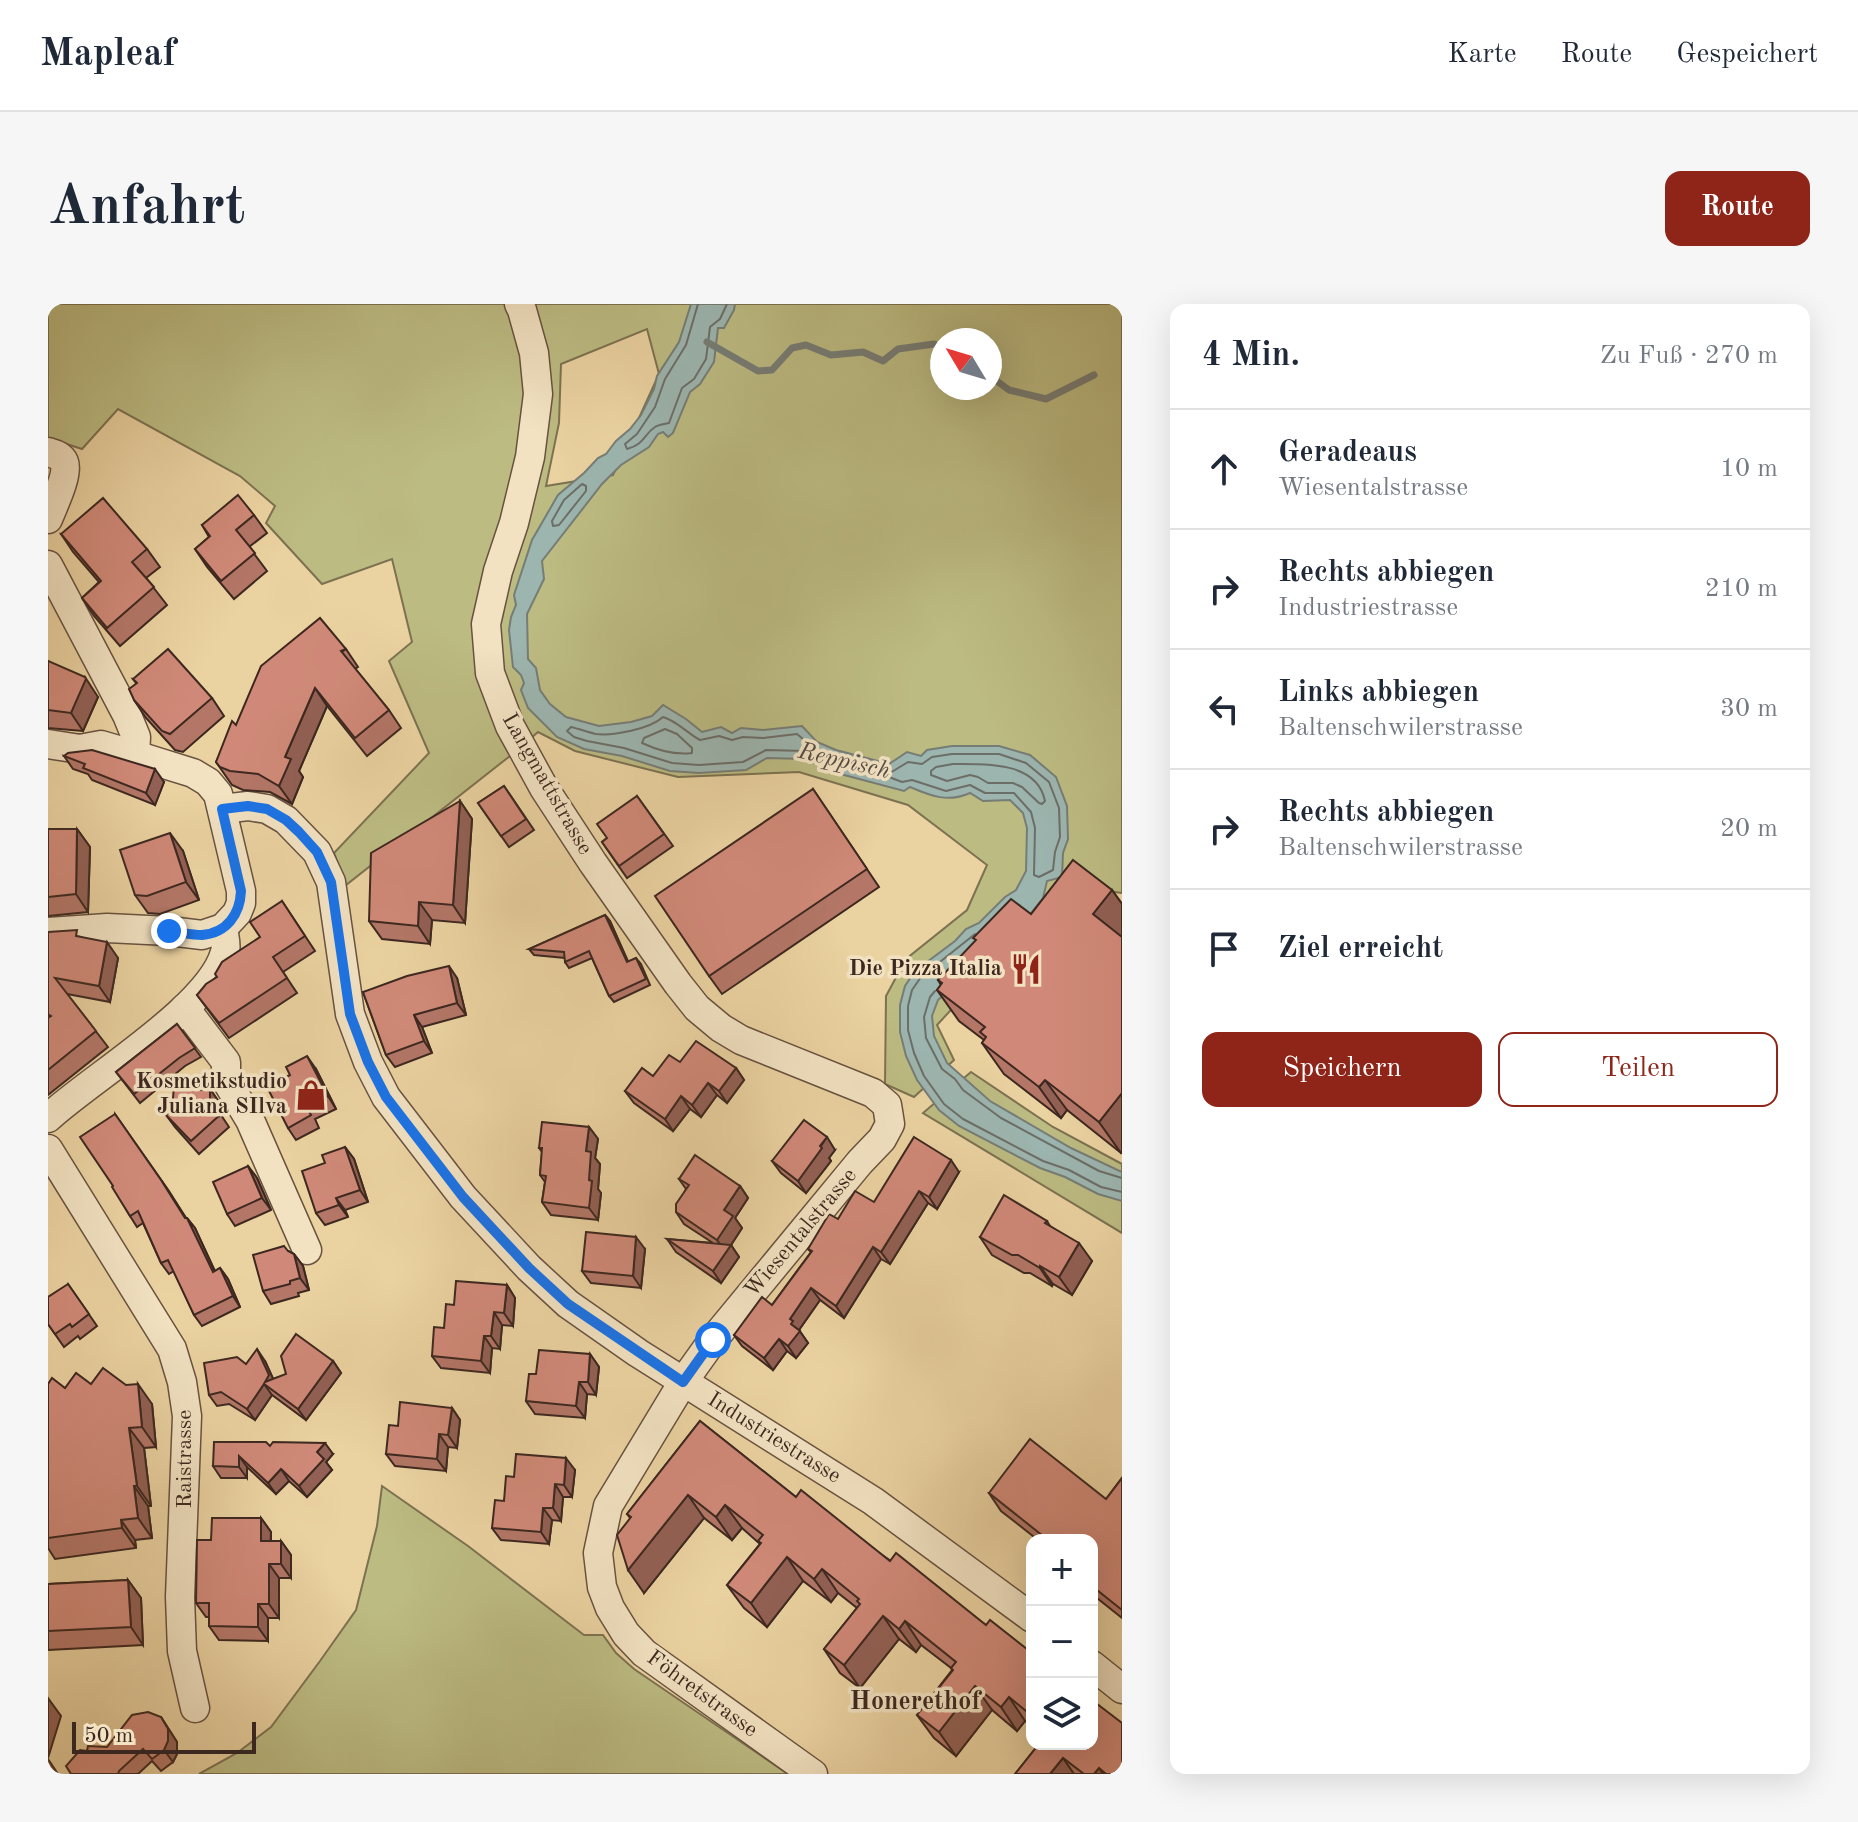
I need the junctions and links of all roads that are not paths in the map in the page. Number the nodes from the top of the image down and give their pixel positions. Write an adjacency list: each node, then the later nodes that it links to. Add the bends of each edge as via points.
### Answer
1 (519, 304): 12 (street, Langmattstrasse, via 534,353 538,394 530,457 486,624 490,673 510,726 593,863 697,1008 741,1040 873,1093 887,1105)
2 (48, 452): 3 (street, via 65,463)
3 (48, 519)
4 (48, 565): 6 (street, via 127,715 136,737)
5 (48, 744): 6 (street, via 80,749 101,745)
6 (135, 755): 7 (street, via 208,782)
7 (222, 809): 8 (street, via 241,891 237,913); 15 (street, Industriestrasse, via 267,809 293,826 317,852 331,882 350,1014 368,1062 386,1097 463,1197 568,1304)
8 (223, 928): 9 (street, via 202,935 107,928); 10 (street, via 226,951 213,976)
9 (48, 932)
10 (185, 1008): 11 (street); 14 (street, via 226,1062 226,1080 250,1120)
11 (48, 1118)
12 (890, 1124): 15 (street, Wiesentalstrasse)
13 (48, 1149): 19 (street, Raistrasse, via 172,1349 182,1382 187,1416 182,1651)
14 (307, 1250)
15 (683, 1382): 16 (street, Industriestrasse, via 873,1501); 20 (street, Föhretstrasse, via 608,1506 598,1553 602,1587 626,1634 644,1653)
16 (1026, 1614)
17 (1098, 1670): 18 (street)
18 (1122, 1689)
19 (195, 1708)
20 (813, 1774)

